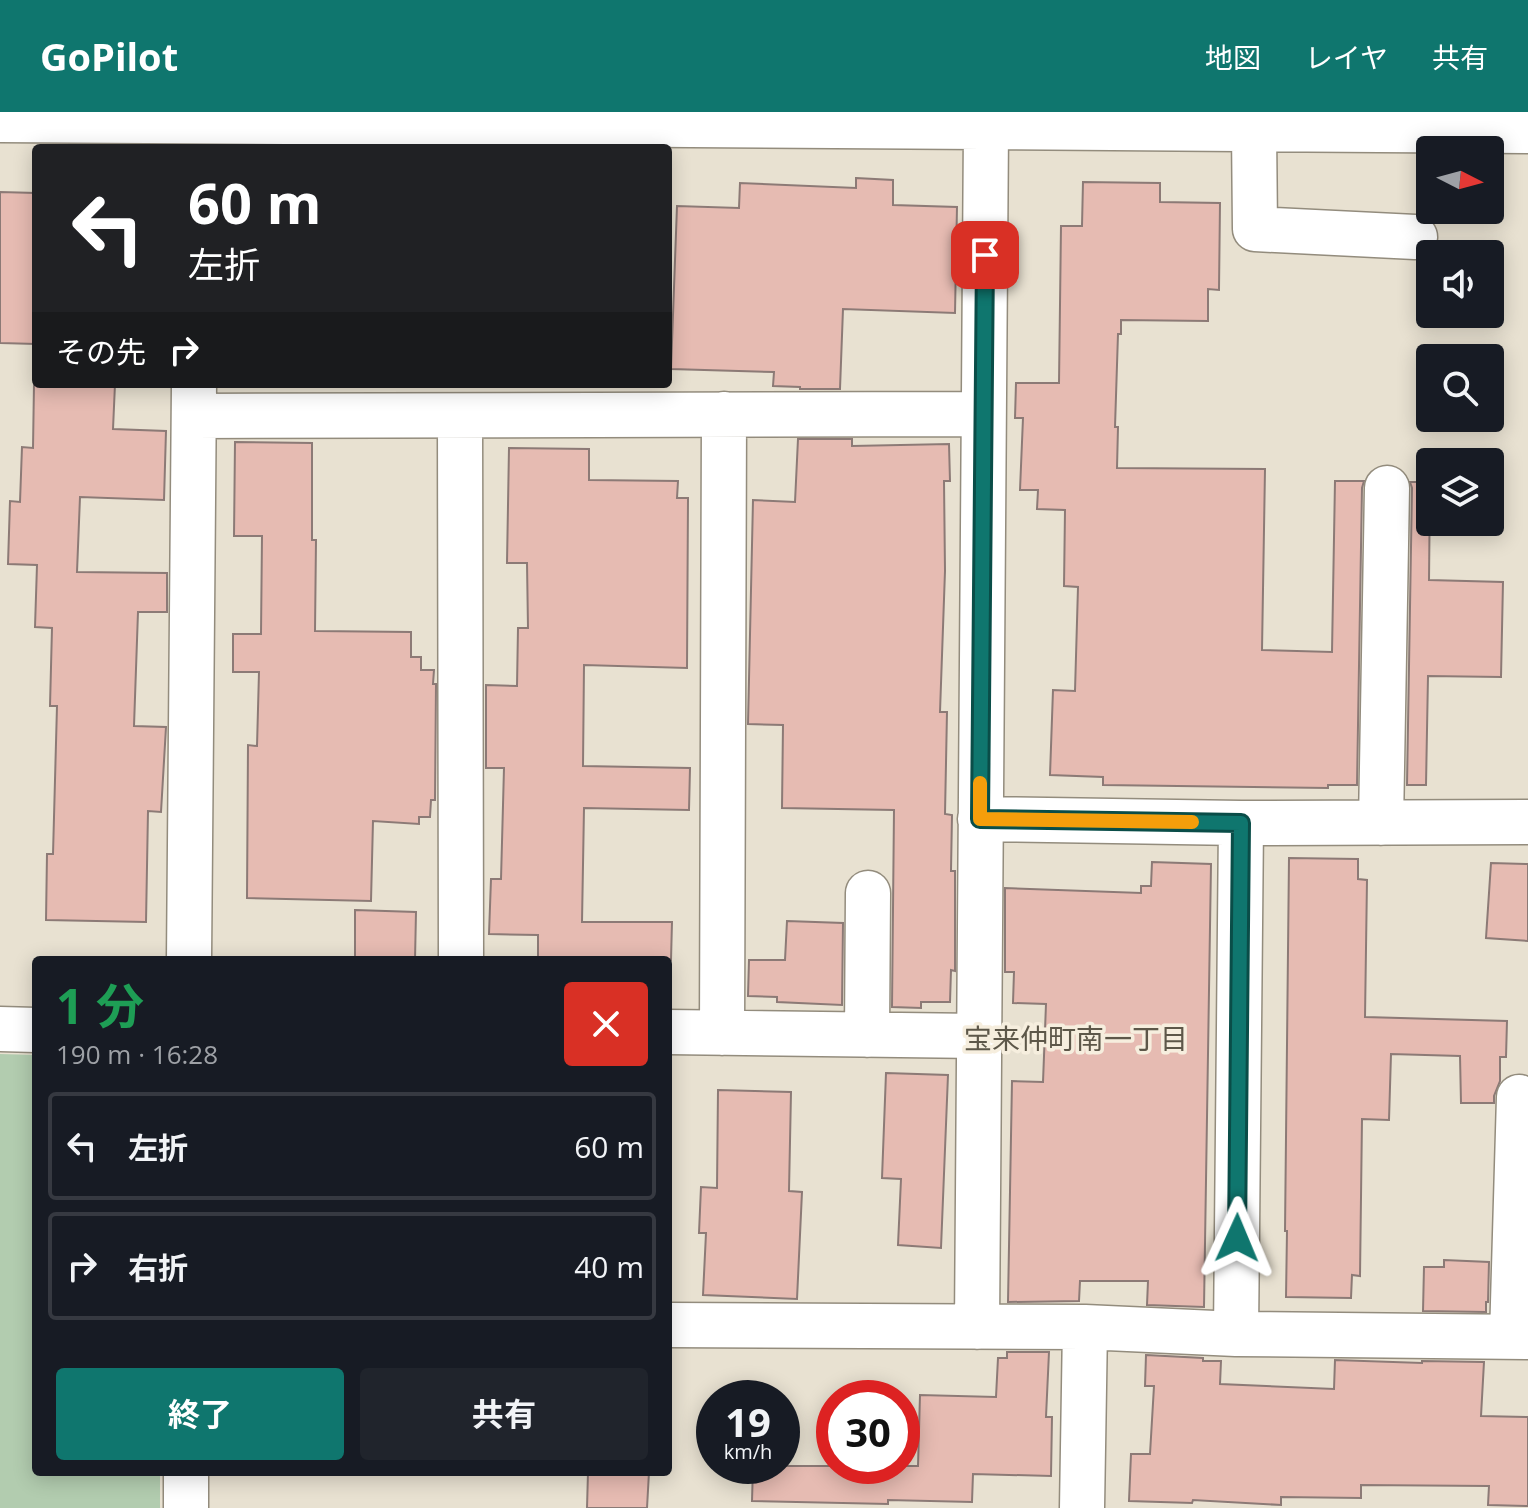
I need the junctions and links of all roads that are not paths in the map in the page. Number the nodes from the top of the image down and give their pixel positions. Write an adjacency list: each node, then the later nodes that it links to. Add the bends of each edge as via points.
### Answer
1 (333, 117): 2 (street); 5 (street)
2 (474, 118): 6 (street)
3 (0, 120): 5 (street)
4 (1246, 123): 6 (street); 7 (street); 8 (street, via 1255,229)
5 (195, 127)
6 (986, 128): 11 (street)
7 (1528, 131)
8 (1415, 237)
9 (194, 400): 12 (street); 19 (street)
10 (724, 414): 11 (street); 12 (street); 24 (street)
11 (983, 414): 14 (street)
12 (460, 417): 20 (street)
13 (1387, 488): 17 (street)
14 (980, 819): 16 (street); 26 (street)
15 (1528, 822): 17 (street)
16 (1241, 823): 17 (street); 31 (street)
17 (1381, 823)
18 (868, 893): 25 (street)
19 (189, 956)
20 (461, 956)
21 (0, 1029): 22 (street)
22 (32, 1030)
23 (672, 1032): 24 (street)
24 (722, 1033): 25 (street)
25 (867, 1035): 26 (street)
26 (979, 1036): 29 (street)
27 (1519, 1097): 32 (street)
28 (672, 1325): 29 (street)
29 (977, 1327): 30 (street)
30 (1085, 1327): 31 (street); 35 (street)
31 (1236, 1334): 32 (street)
32 (1520, 1337)
33 (186, 1476): 34 (street)
34 (186, 1508)
35 (1082, 1508)

